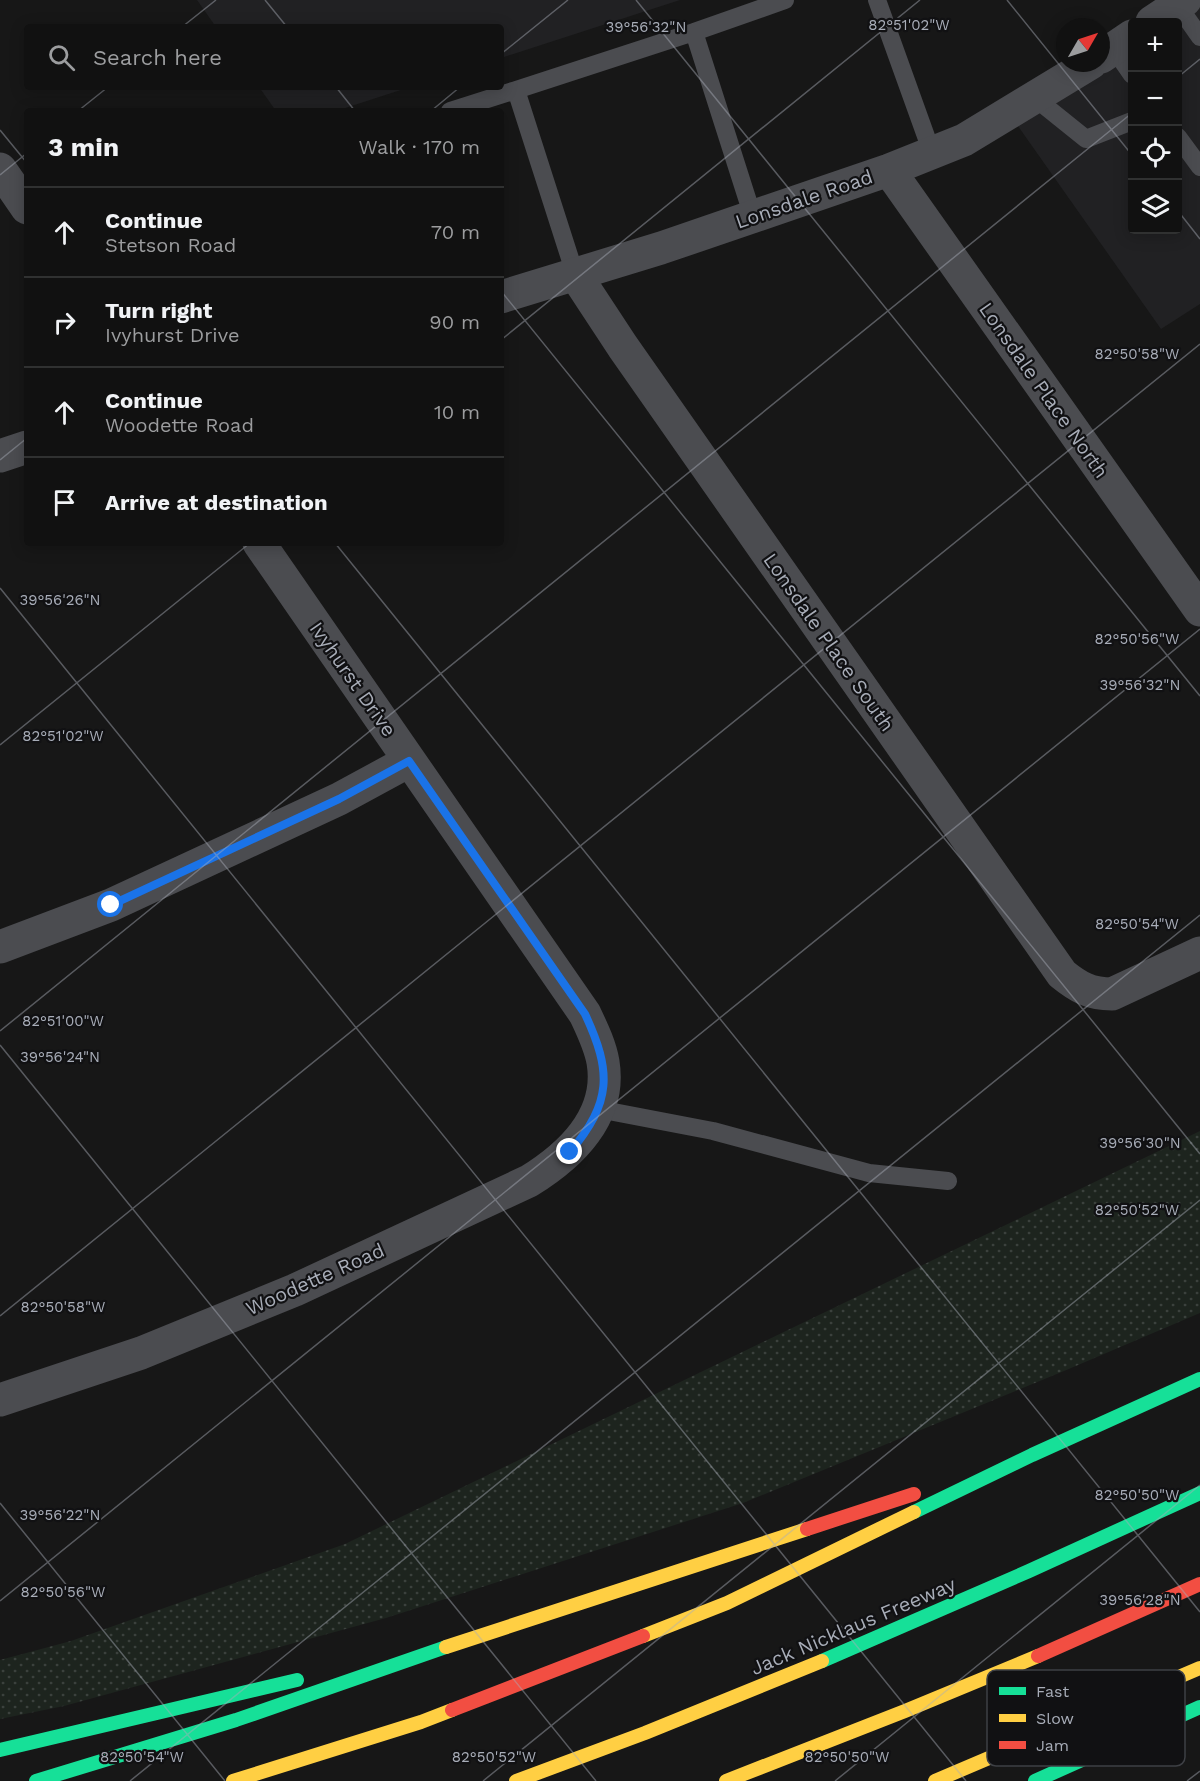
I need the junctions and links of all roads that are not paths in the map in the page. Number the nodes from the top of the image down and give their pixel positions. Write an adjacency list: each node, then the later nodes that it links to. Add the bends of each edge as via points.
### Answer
1 (785, 0): 4 (lane)
2 (877, 0): 14 (lane)
3 (1172, 7): 5 (lane)
4 (694, 32): 9 (lane); 19 (lane)
5 (1200, 37)
6 (1110, 51): 8 (lane)
7 (1076, 72): 10 (street, Lonsdale Road)
8 (1129, 72)
9 (516, 90): 11 (lane); 20 (lane)
10 (1035, 98): 12 (lane, via 1086,139); 14 (street, Lonsdale Road, via 964,140)
11 (459, 108)
12 (1128, 123)
13 (1182, 143): 15 (lane)
14 (932, 153): 17 (street, Lonsdale Road)
15 (1200, 167)
16 (0, 169): 18 (street)
17 (889, 170): 19 (street, Lonsdale Road); 25 (street, Lonsdale Place North)
18 (24, 204)
19 (753, 217): 20 (street, Lonsdale Road)
20 (575, 274): 21 (street, Lonsdale Road); 28 (street, Lonsdale Place South, via 1062,974 1084,990 1112,994)
21 (504, 296)
22 (24, 448): 23 (street)
23 (0, 456)
24 (261, 546): 26 (street, Ivyhurst Drive)
25 (1199, 605)
26 (409, 761): 27 (street, via 339,799 111,905); 29 (street, Ivyhurst Drive, via 585,1014 603,1061 605,1084)
27 (0, 947)
28 (1200, 953)
29 (598, 1109): 30 (lane, via 713,1131 869,1173); 32 (street, Woodette Road, via 570,1152 529,1181 295,1290 141,1353)
30 (948, 1182)
31 (1200, 1379): 33 (highway)
32 (0, 1400)
33 (1032, 1455): 36 (highway); 49 (highway, via 727,1603 421,1722)
34 (1200, 1492): 50 (highway, Jack Nicklaus Freeway, via 815,1664 686,1718)
35 (1200, 1584): 39 (highway)
36 (465, 1640): 38 (highway); 48 (highway, via 236,1720)
37 (1200, 1668): 40 (highway)
38 (337, 1670)
39 (1005, 1670)
40 (1185, 1674)
41 (314, 1676): 45 (highway)
42 (987, 1677): 51 (highway)
43 (1200, 1707): 44 (highway)
44 (1185, 1714)
45 (0, 1750)
46 (987, 1759): 52 (highway)
47 (1068, 1766): 53 (highway)
48 (36, 1781)
49 (233, 1781)
50 (516, 1781)
51 (726, 1781)
52 (935, 1781)
53 (1035, 1781)

